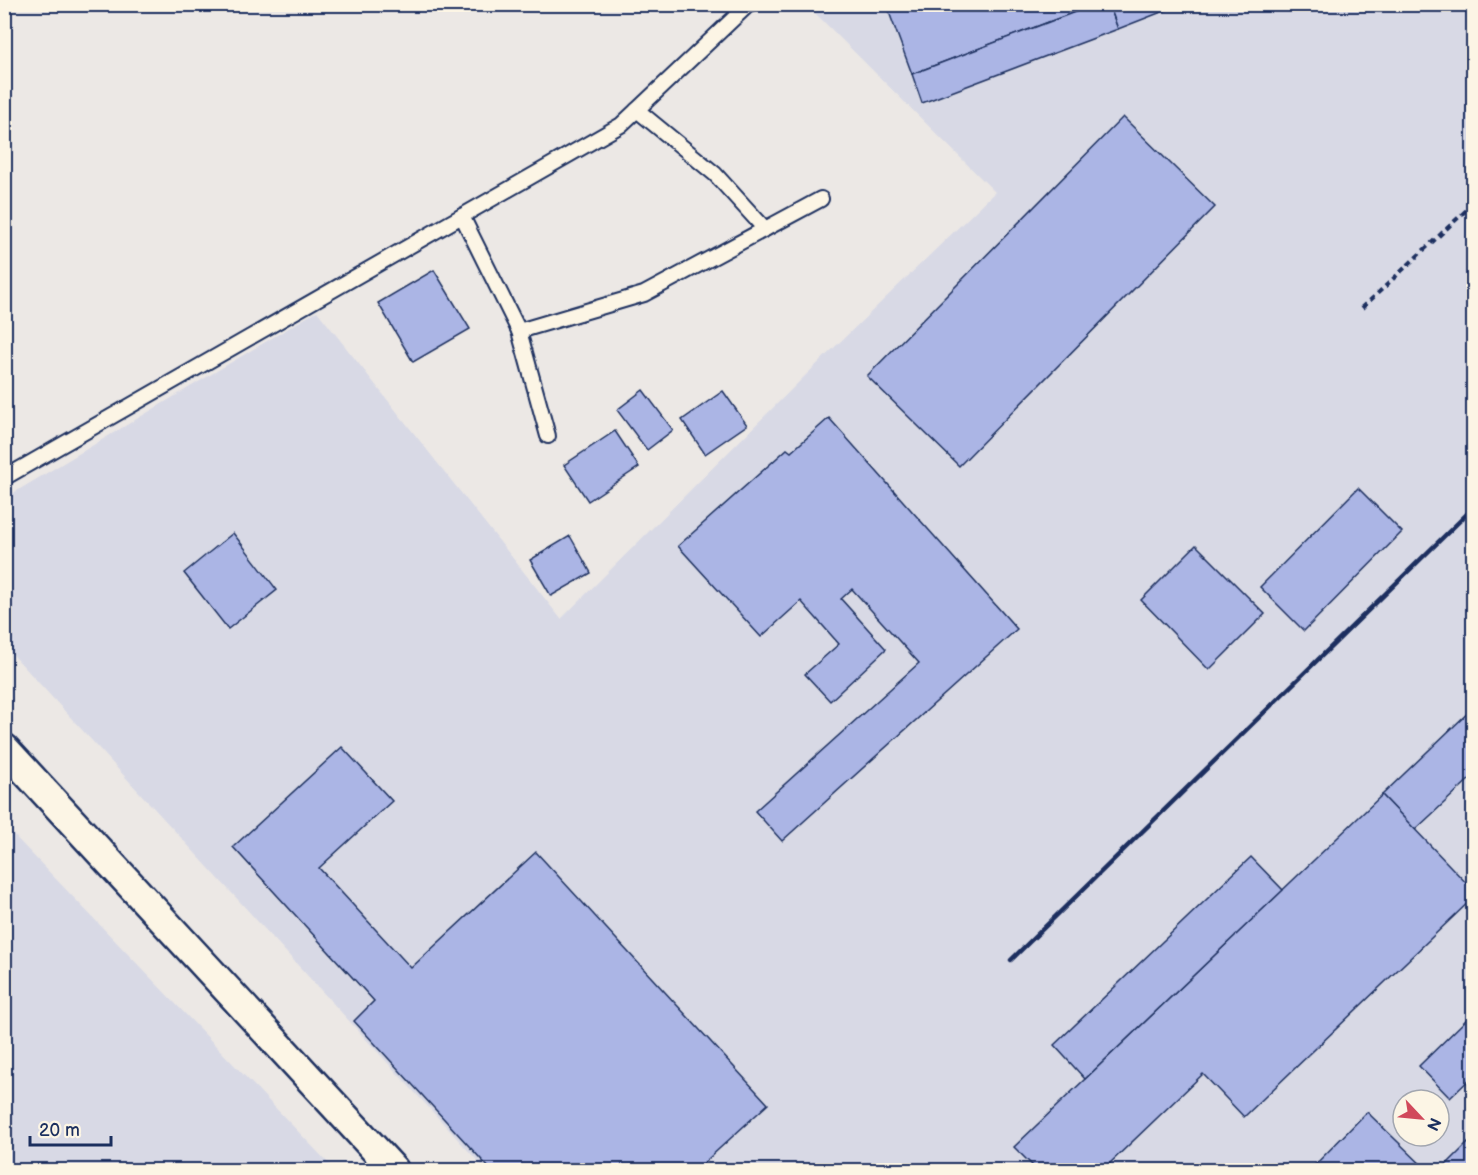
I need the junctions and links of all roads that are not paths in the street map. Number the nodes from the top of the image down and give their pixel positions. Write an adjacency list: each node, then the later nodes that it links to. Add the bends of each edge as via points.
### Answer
1 (749, 4): 2 (lane)
2 (637, 110): 4 (lane, via 621,125); 5 (lane, via 716,174)
3 (821, 199): 5 (lane)
4 (462, 216): 6 (lane); 8 (lane)
5 (765, 229): 6 (lane, via 644,294)
6 (519, 331): 7 (lane)
7 (548, 436)
8 (4, 478)
9 (4, 748): 10 (street)
10 (394, 1170)

